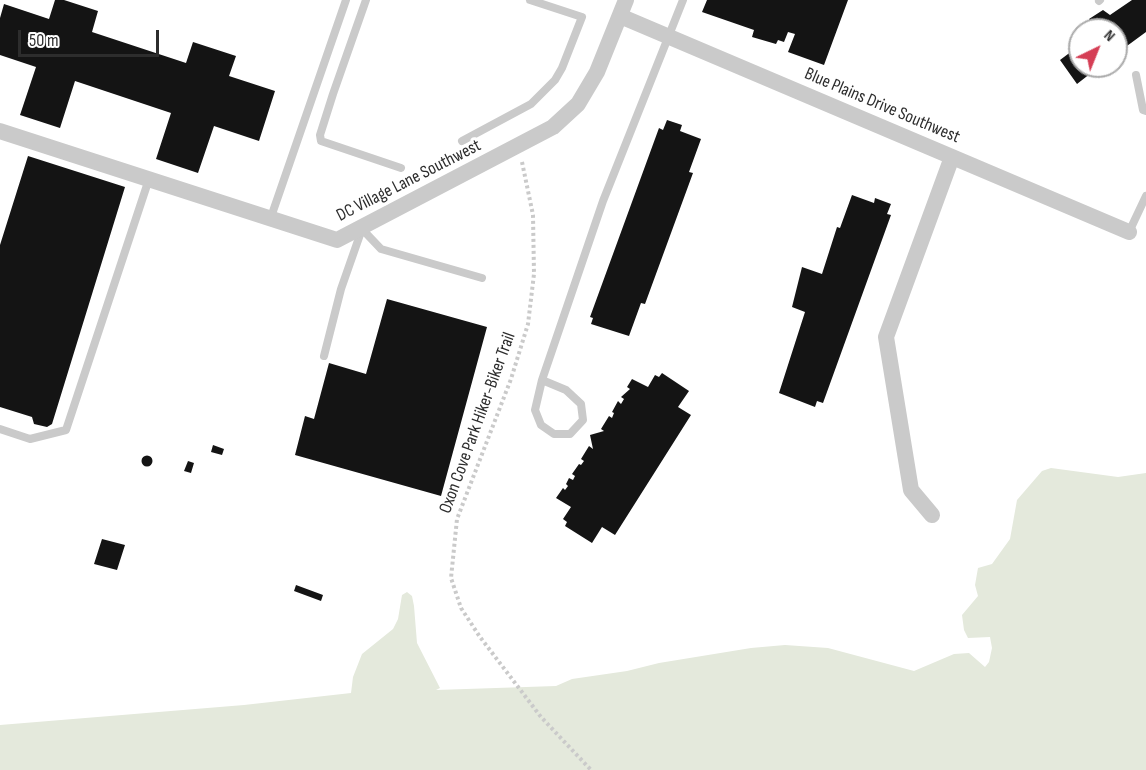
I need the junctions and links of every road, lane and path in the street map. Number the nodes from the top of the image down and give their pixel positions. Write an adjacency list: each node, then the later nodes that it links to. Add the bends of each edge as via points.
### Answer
1 (346, 0): 17 (lane)
2 (365, 0): 14 (lane, via 321,141)
3 (530, 0): 11 (lane, via 582,17 562,68 531,104)
4 (626, 0): 6 (street, DC Village Lane Southwest)
5 (683, 0): 7 (lane)
6 (620, 16): 7 (street, Blue Plains Drive Southwest); 12 (street, DC Village Lane Southwest, via 597,72 578,104 553,127)
7 (669, 37): 13 (street, Blue Plains Drive Southwest); 22 (lane, via 603,201)
8 (1136, 75): 9 (lane)
9 (1146, 111)
10 (0, 131): 15 (street, DC Village Lane Southwest)
11 (462, 141)
12 (518, 147): 18 (street, DC Village Lane Southwest); 25 (path, Oxon Cove Park Hiker-Biker Trail, via 533,214 534,274 528,324 457,519 451,578 461,608 480,637 541,717)
13 (952, 157): 19 (street, Blue Plains Drive Southwest); 24 (street, via 886,337 911,490)
14 (401, 168)
15 (149, 178): 17 (street, DC Village Lane Southwest); 23 (lane, via 66,430 30,439)
16 (1146, 196): 19 (lane)
17 (271, 217): 18 (street, DC Village Lane Southwest, via 337,240)
18 (362, 229): 20 (lane, via 381,249); 21 (lane)
19 (1129, 232)
20 (482, 278)
21 (324, 356)
22 (542, 380): 22 (lane, via 535,410 541,425 554,434 570,434 583,420 581,404 566,390)
23 (0, 429)
24 (932, 515)
25 (591, 770)

